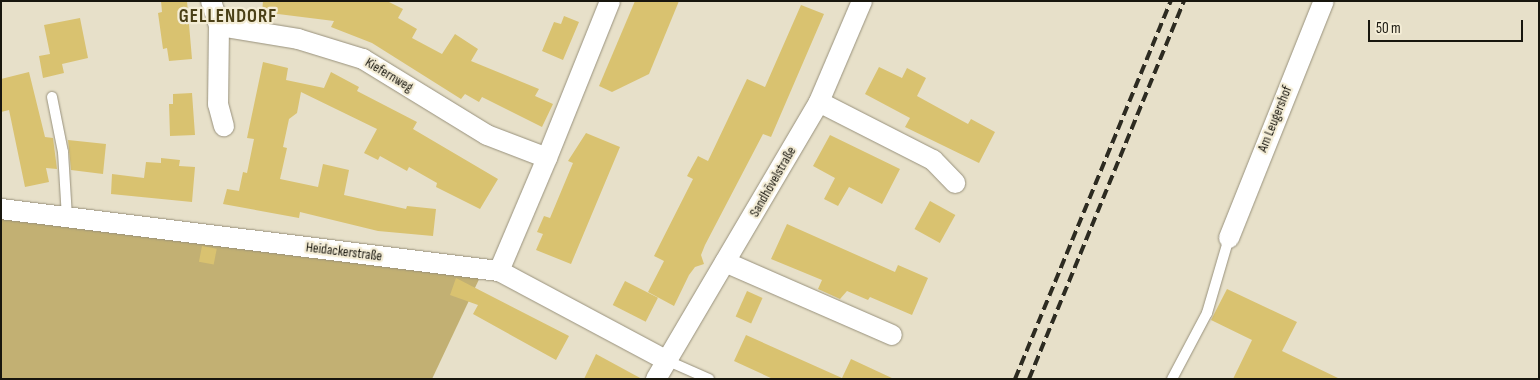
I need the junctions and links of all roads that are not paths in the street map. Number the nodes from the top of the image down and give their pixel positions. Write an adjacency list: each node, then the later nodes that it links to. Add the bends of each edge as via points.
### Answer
1 (211, 1): 5 (street)
2 (610, 1): 9 (street)
3 (862, 1): 7 (street, Sandhövelstraße)
4 (1324, 1): 13 (street, Am Leugershof)
5 (219, 26): 8 (street, via 218,104); 9 (street, Kiefernweg, via 298,39 363,58 487,136)
6 (52, 97): 12 (lane, via 63,152)
7 (819, 102): 10 (street, via 933,160); 14 (street, Sandhövelstraße)
8 (224, 126)
9 (547, 158): 15 (street)
10 (955, 183)
11 (1, 210): 12 (street, Heidackerstraße)
12 (67, 218): 15 (street, Heidackerstraße)
13 (1229, 238): 20 (lane, via 1210,306)
14 (726, 262): 16 (street); 17 (street, Sandhövelstraße)
15 (499, 271): 17 (street, Heidackerstraße)
16 (892, 335)
17 (666, 360): 18 (street, Sandhövelstraße); 19 (lane)
18 (656, 379)
19 (709, 379)
20 (1172, 379)

